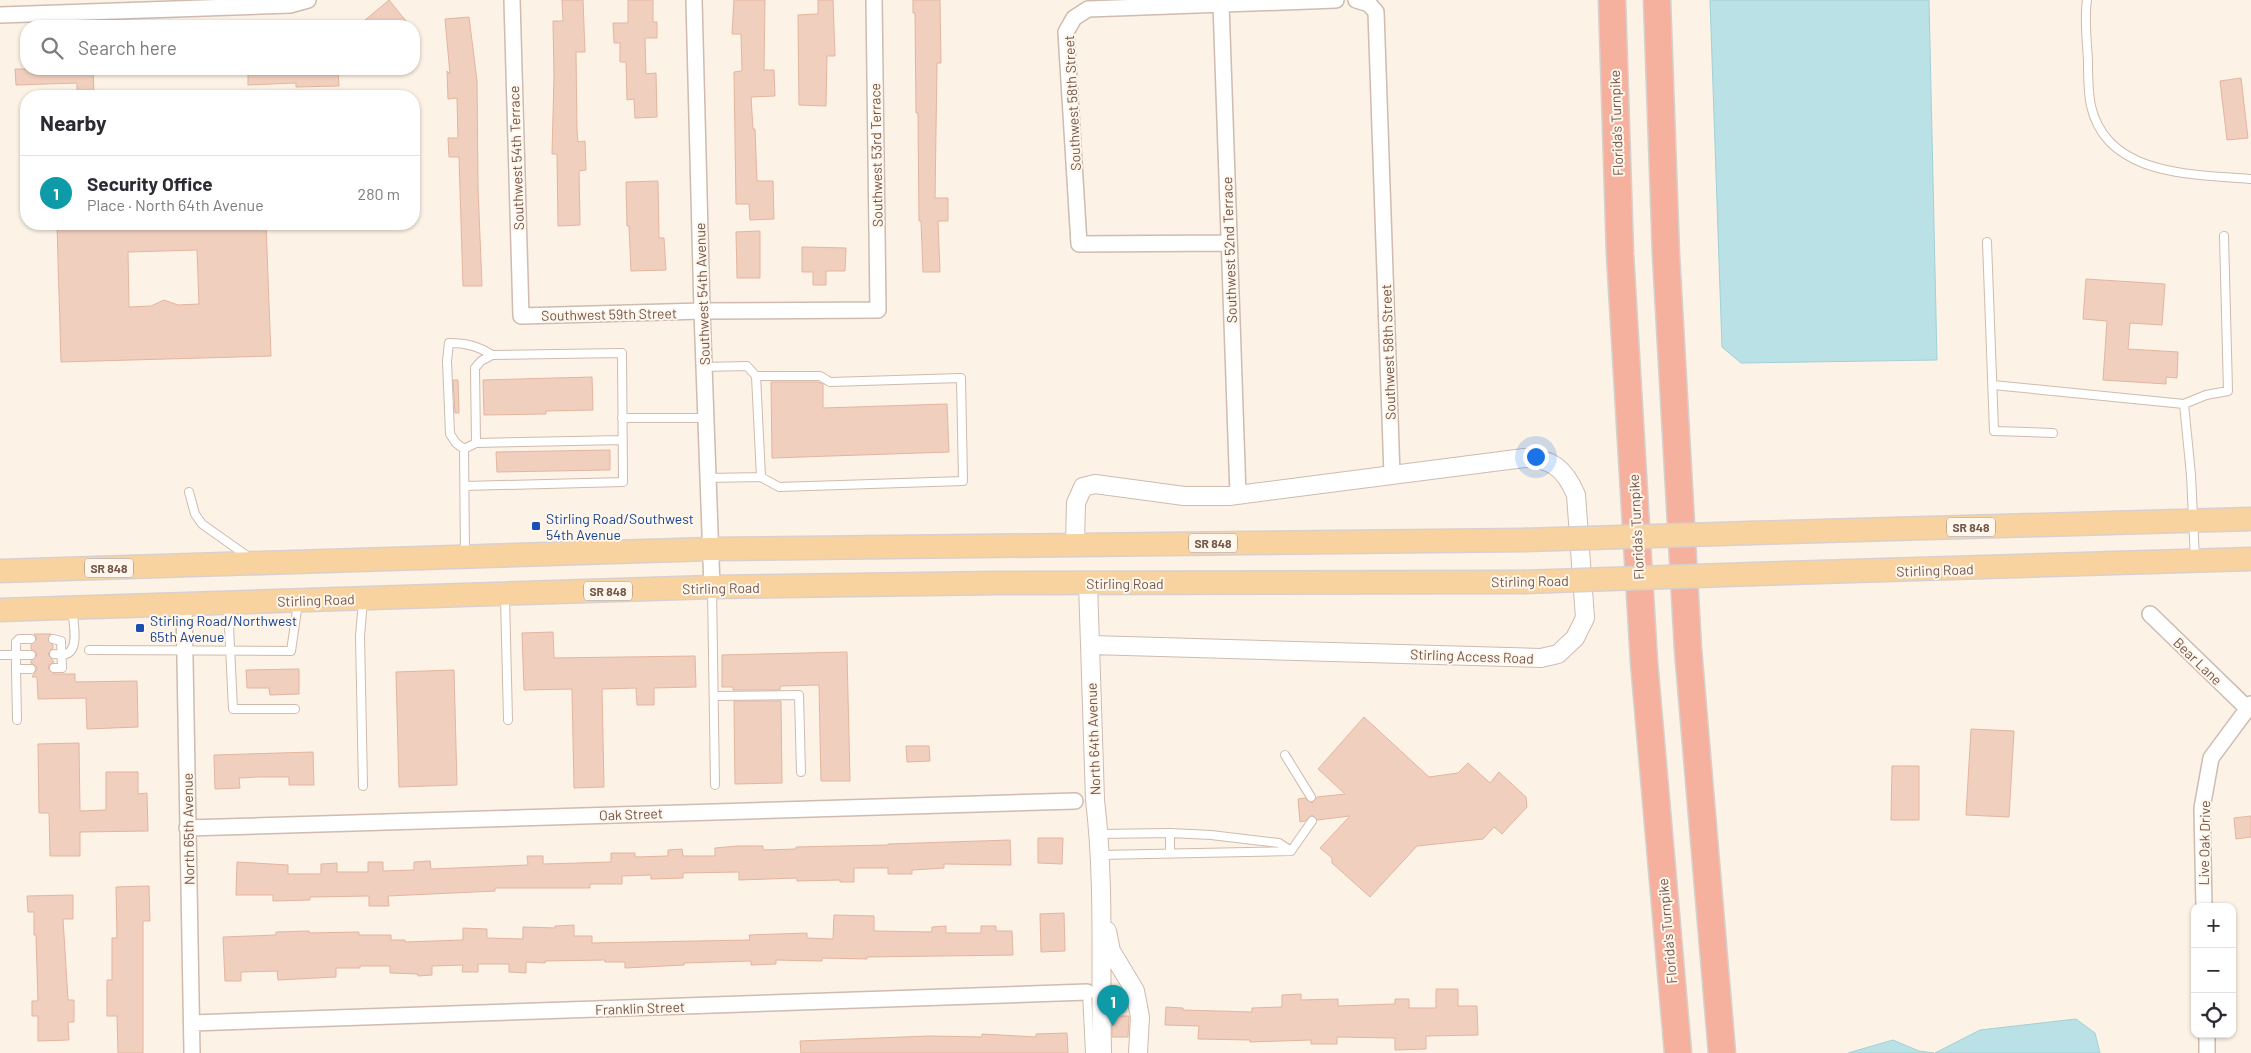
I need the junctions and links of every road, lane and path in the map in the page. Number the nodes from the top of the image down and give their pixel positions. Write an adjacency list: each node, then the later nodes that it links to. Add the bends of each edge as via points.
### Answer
1 (308, 0): 11 (street, via 290,6)
2 (512, 0): 18 (street, Southwest 54th Terrace)
3 (694, 0): 17 (street, Southwest 54th Avenue)
4 (874, 0): 16 (street, Southwest 53rd Terrace)
5 (1336, 0): 10 (street, Southwest 58th Street)
6 (1356, 0): 30 (street, Southwest 58th Street, via 1369,4 1376,12)
7 (1612, 0): 95 (highway, Florida's Turnpike, via 1620,254 1643,652)
8 (1657, 0): 96 (highway, via 1666,255 1688,649)
9 (2087, 0): 12 (lane, via 2091,108 2104,134 2124,155 2154,168)
10 (1221, 4): 15 (street, Southwest 52nd Terrace); 15 (street, Southwest 58th Street, via 1088,9 1074,18 1066,32 1079,244)
11 (0, 15)
12 (2251, 179)
13 (2224, 236): 23 (lane, via 2228,391)
14 (1987, 242): 22 (lane)
15 (1229, 243): 35 (street, Southwest 52nd Terrace)
16 (878, 310): 17 (street, Southwest 59th Street)
17 (702, 312): 18 (street, Southwest 59th Street); 20 (street, Southwest 54th Avenue)
18 (520, 316)
19 (492, 355): 24 (lane, via 622,353); 28 (lane, via 475,368); 29 (lane, via 472,345 449,343 450,434)
20 (704, 367): 21 (lane, via 747,366); 25 (street, Southwest 54th Avenue)
21 (756, 376): 31 (lane); 31 (lane, via 820,376 830,382 961,378 963,481 779,487)
22 (1993, 385): 23 (lane); 26 (lane, via 1994,431)
23 (2184, 404): 37 (lane)
24 (622, 418): 25 (lane); 27 (lane)
25 (706, 418): 32 (street, Southwest 54th Avenue)
26 (2053, 433)
27 (622, 440): 28 (lane); 33 (lane, via 623,482)
28 (476, 443): 29 (lane)
29 (464, 449): 33 (lane)
30 (1392, 475): 35 (street, Stirling Access Road); 57 (street, Stirling Access Road, via 1524,458 1538,458 1556,466 1569,478 1576,495 1585,618 1575,638 1558,654 1541,658)
31 (761, 477): 32 (lane)
32 (708, 478): 39 (street, Southwest 54th Avenue)
33 (465, 486): 40 (lane)
34 (189, 492): 43 (lane, via 195,514 202,524)
35 (1238, 495): 38 (street, Stirling Access Road, via 1184,496 1095,484 1083,487 1076,503)
36 (2251, 519): 37 (main road, SR 848)
37 (2192, 521): 38 (main road, SR 848, bridge, via 1525,540); 42 (lane)
38 (1075, 544): 39 (main road, SR 848)
39 (711, 548): 40 (main road, SR 848); 46 (street, Southwest 54th Avenue)
40 (465, 556): 43 (main road, SR 848)
41 (2251, 559): 42 (main road, Stirling Road / SR 848)
42 (2195, 561): 45 (main road, Stirling Road / SR 848, bridge, via 1522,582)
43 (257, 563): 44 (main road, SR 848)
44 (0, 571)
45 (1088, 583): 46 (main road, Stirling Road / SR 848); 57 (street, North 64th Avenue)
46 (712, 587): 47 (main road, Stirling Road / SR 848); 68 (lane)
47 (504, 594): 48 (main road, Stirling Road / SR 848); 72 (lane)
48 (363, 599): 49 (main road, Stirling Road / SR 848); 76 (lane, via 360,636)
49 (298, 600): 50 (main road, Stirling Road / SR 848); 60 (lane, via 291,651)
50 (228, 603): 51 (main road, Stirling Road / SR 848); 60 (lane)
51 (184, 604): 52 (main road, Stirling Road / SR 848); 58 (street, North 65th Avenue)
52 (72, 608): 53 (main road, Stirling Road / SR 848); 61 (lane, via 72,649 67,654)
53 (0, 610)
54 (2150, 614): 69 (street, Bear Lane)
55 (31, 639): 63 (lane, via 18,639)
56 (53, 639): 61 (lane, via 61,641)
57 (1090, 645): 82 (street, North 64th Avenue)
58 (185, 649): 59 (lane); 60 (lane); 80 (street, North 65th Avenue)
59 (89, 650)
60 (232, 650): 70 (lane, via 234,709)
61 (58, 654): 66 (lane, via 62,668)
62 (0, 655): 63 (lane)
63 (16, 655): 64 (lane); 67 (lane)
64 (31, 655)
65 (32, 668): 67 (lane)
66 (54, 668)
67 (16, 669): 71 (lane)
68 (714, 696): 74 (lane, via 799,695); 75 (lane)
69 (2249, 706): 87 (street, Live Oak Drive, via 2212,758 2202,808)
70 (295, 709)
71 (17, 720)
72 (508, 720)
73 (1285, 755): 77 (lane)
74 (801, 772)
75 (715, 784)
76 (363, 786)
77 (1310, 798)
78 (1074, 801): 80 (street, Oak Street)
79 (1312, 820): 83 (lane)
80 (187, 828): 89 (street, North 65th Avenue)
81 (1170, 833): 82 (lane); 83 (lane, via 1279,843); 84 (lane)
82 (1099, 834): 85 (street, North 64th Avenue)
83 (1291, 851): 84 (lane)
84 (1170, 853): 85 (lane)
85 (1100, 854): 86 (street, North 64th Avenue)
86 (1100, 895): 93 (street, North 64th Avenue); 94 (street, North 64th Avenue, via 1111,951 1135,991 1140,1017)
87 (2204, 903)
88 (1088, 992): 89 (street, Franklin Street); 92 (lane)
89 (192, 1023): 91 (street, North 65th Avenue)
90 (2206, 1038): 97 (street)
91 (192, 1053)
92 (1090, 1053)
93 (1102, 1053)
94 (1138, 1053)
95 (1678, 1053)
96 (1722, 1053)
97 (2207, 1053)

